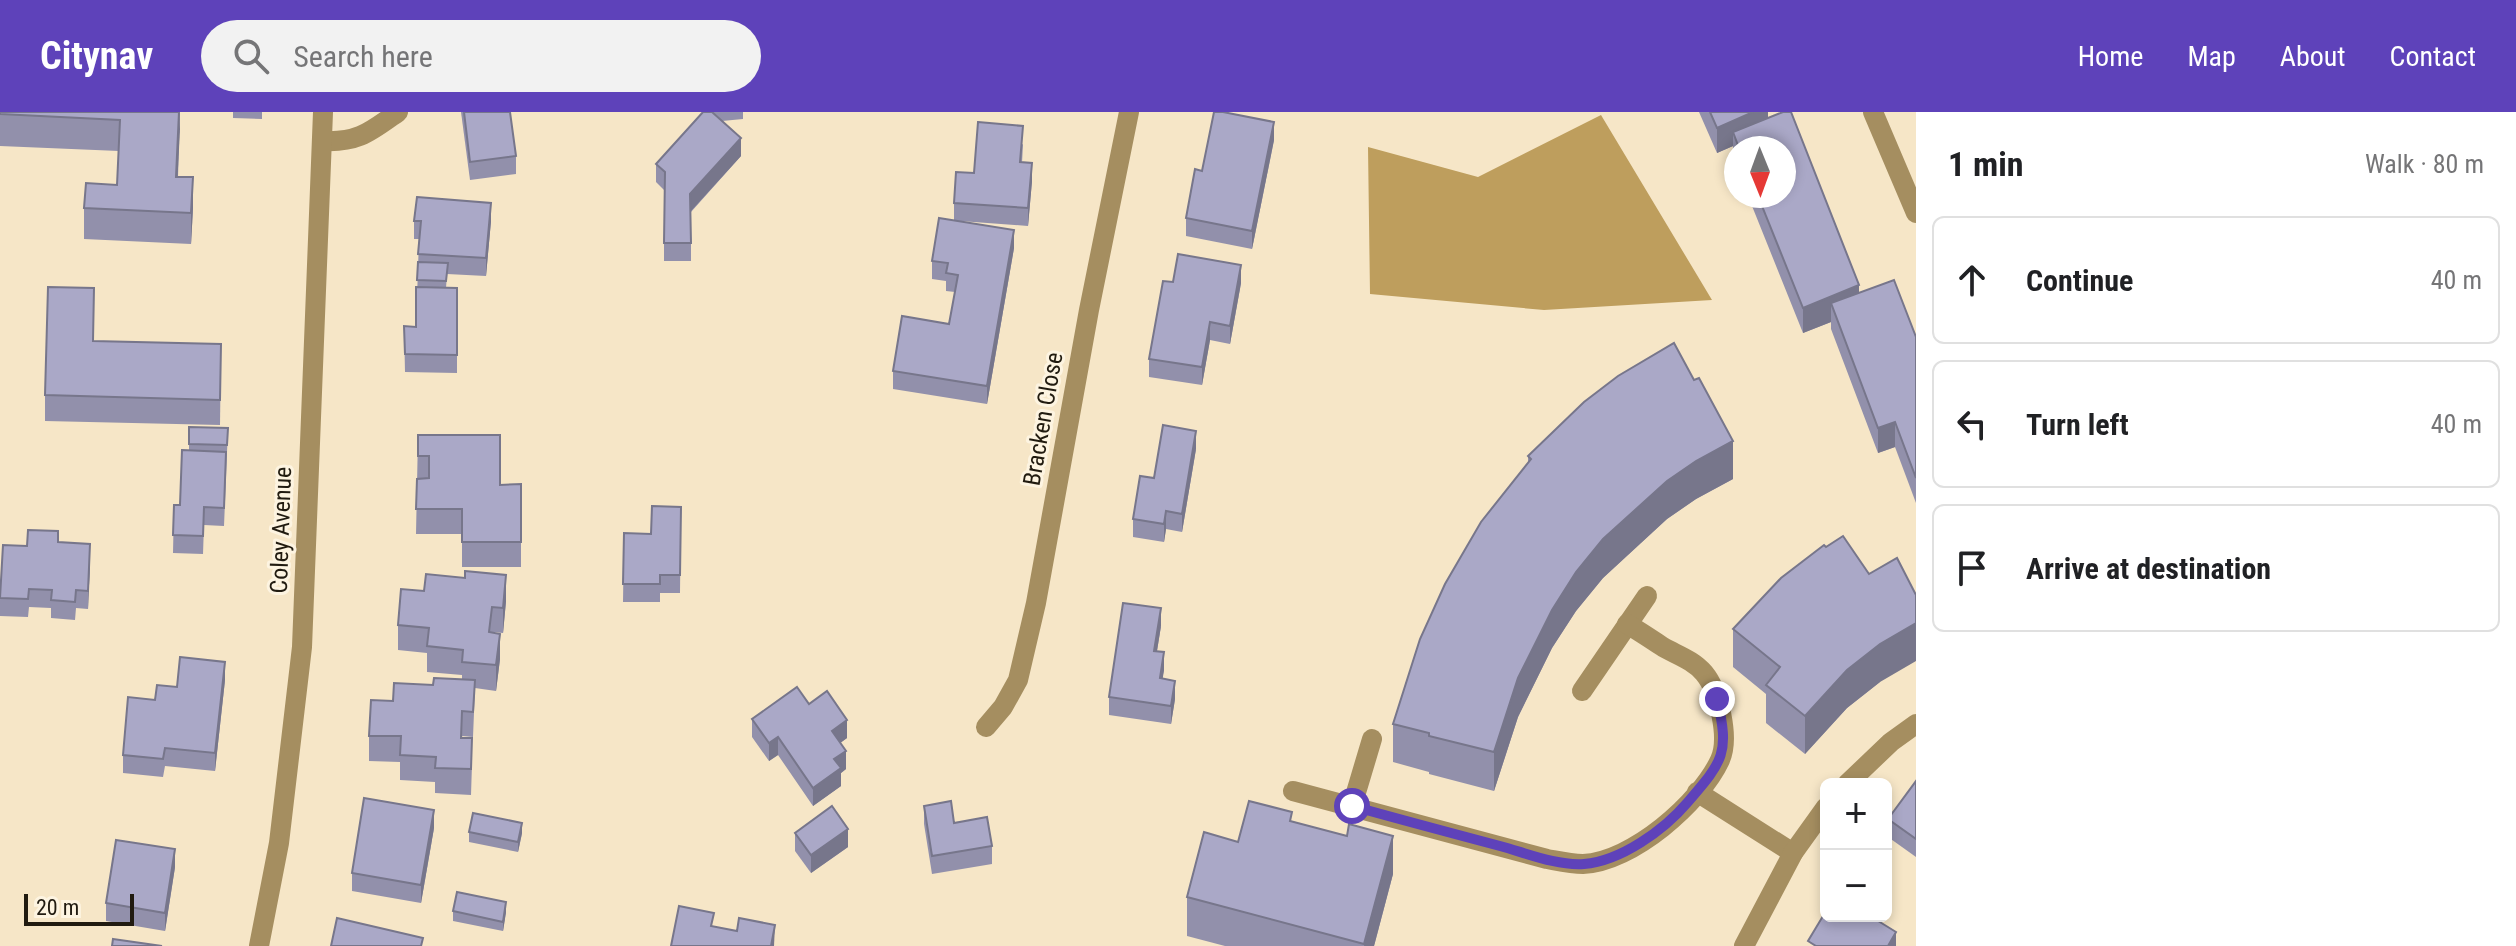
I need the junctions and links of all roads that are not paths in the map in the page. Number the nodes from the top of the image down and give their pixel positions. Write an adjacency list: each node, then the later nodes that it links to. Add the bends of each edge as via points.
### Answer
1 (323, 112): 5 (street, Coley Avenue)
2 (398, 112): 5 (street, via 367,134 344,142)
3 (1129, 112): 11 (street, Bracken Close, via 1036,603 1018,680)
4 (1873, 112): 6 (street)
5 (322, 141): 19 (street, Coley Avenue, via 302,647 279,843)
6 (1916, 213)
7 (1647, 596): 8 (street)
8 (1627, 624): 9 (street); 15 (street, via 1686,658 1712,686 1723,744 1721,758)
9 (1582, 691)
10 (1916, 724): 13 (street)
11 (986, 727)
12 (1372, 739): 16 (street)
13 (1853, 778)
14 (1293, 791): 16 (street)
15 (1697, 792): 16 (street, via 1643,841 1585,864 1547,859); 18 (street)
16 (1352, 806)
17 (1820, 815): 18 (street)
18 (1793, 853): 20 (street)
19 (259, 946)
20 (1744, 946)

